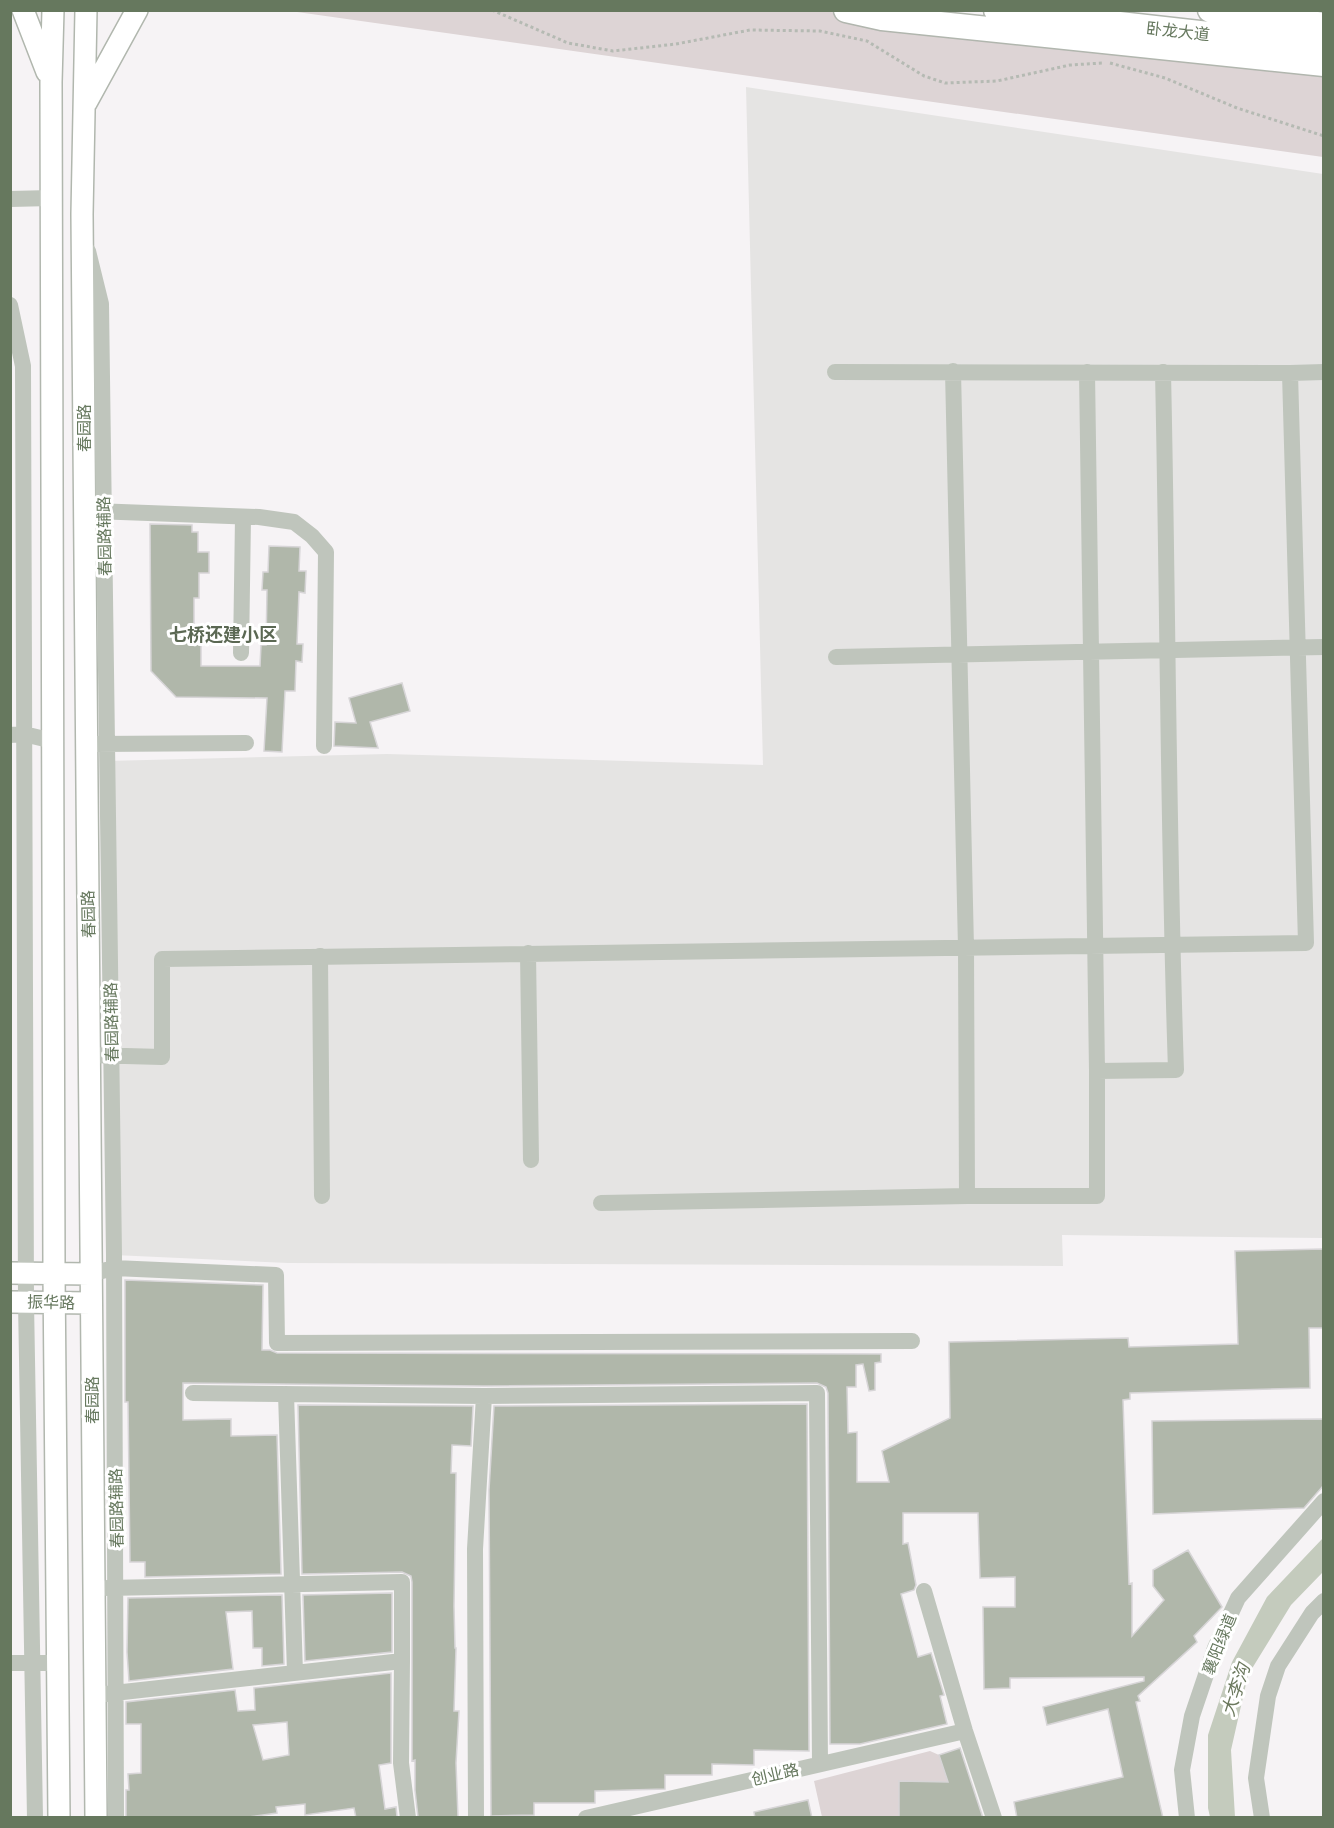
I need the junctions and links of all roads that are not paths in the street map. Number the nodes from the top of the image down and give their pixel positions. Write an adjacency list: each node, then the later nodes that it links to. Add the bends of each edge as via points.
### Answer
1 (23, 10): 11 (main road)
2 (53, 10): 11 (main road, 春园路)
3 (86, 10): 12 (main road, 春园路)
4 (137, 10): 12 (main road)
5 (846, 10): 10 (highway, via 882,18)
6 (996, 10): 9 (highway, 卧龙大道)
7 (1210, 10): 8 (highway)
8 (1323, 25)
9 (1323, 46)
10 (1323, 64)
11 (51, 82): 13 (main road, 春园路)
12 (84, 106): 22 (main road, 春园路, via 82,229)
13 (51, 198): 14 (street); 32 (main road, 春园路)
14 (10, 199)
15 (10, 305): 31 (street, via 23,366)
16 (953, 371): 17 (street); 18 (street); 29 (street)
17 (835, 372)
18 (1087, 372): 19 (street); 27 (street)
19 (1163, 372): 21 (street); 26 (street)
20 (1323, 372): 21 (street)
21 (1290, 373): 24 (street)
22 (94, 511): 23 (street); 34 (main road, 春园路)
23 (243, 517): 28 (street); 35 (street, via 294,522 326,552)
24 (1297, 647): 25 (street); 26 (street); 36 (street, via 1306,943)
25 (1323, 647)
26 (1169, 650): 27 (street); 36 (street)
27 (1090, 651): 29 (street); 37 (street)
28 (241, 653)
29 (959, 654): 30 (street); 38 (street)
30 (836, 657)
31 (17, 734): 32 (street); 44 (street)
32 (53, 741): 45 (main road, 春园路)
33 (246, 743): 34 (street)
34 (97, 744): 41 (main road, 春园路); 42 (street, 春园路辅路)
35 (324, 746)
36 (1172, 945): 37 (street); 43 (street, via 1176,1070)
37 (1095, 947): 38 (street); 43 (street)
38 (966, 948): 39 (street); 48 (street)
39 (528, 953): 40 (street); 46 (street)
40 (320, 956): 42 (street, via 162,958 162,1057); 47 (street)
41 (89, 1055): 42 (street); 53 (main road, 春园路)
42 (111, 1056): 50 (street, 春园路辅路)
43 (1097, 1071): 48 (street, via 1097,1197)
44 (26, 1074): 45 (street); 51 (street)
45 (54, 1074): 52 (main road, 春园路)
46 (531, 1160)
47 (322, 1196)
48 (967, 1196): 49 (street)
49 (600, 1203)
50 (114, 1268): 53 (street); 57 (street, via 276,1275 276,1343); 58 (street, 春园路辅路)
51 (18, 1273): 52 (main road, 振华路); 54 (street)
52 (54, 1273): 53 (main road, 振华路); 55 (main road, 春园路)
53 (90, 1274): 56 (main road, 春园路)
54 (19, 1302): 55 (main road, 振华路); 71 (street)
55 (55, 1302): 56 (main road, 振华路); 72 (main road, 春园路)
56 (91, 1303): 62 (main road, 春园路)
57 (912, 1341)
58 (114, 1393): 62 (street); 66 (street, 春园路辅路)
59 (193, 1393): 60 (street)
60 (286, 1394): 61 (street); 64 (street)
61 (484, 1396): 76 (street, via 817,1393); 82 (street, via 475,1549)
62 (92, 1402): 65 (main road, 春园路)
63 (1323, 1501): 85 (street, 襄阳绿道, via 1238,1598 1215,1648 1192,1716 1182,1770)
64 (293, 1585): 66 (street); 69 (street, via 402,1582); 73 (street)
65 (94, 1588): 66 (street); 74 (main road, 春园路)
66 (117, 1588): 74 (street, 春园路辅路)
67 (924, 1591): 75 (street)
68 (1323, 1601): 86 (street, via 1278,1666 1268,1696 1256,1778)
69 (402, 1661): 73 (street); 81 (street, via 401,1763)
70 (10, 1663): 71 (street)
71 (34, 1663): 72 (street); 77 (street)
72 (58, 1664): 78 (main road, 春园路)
73 (296, 1673): 74 (street)
74 (105, 1694): 79 (main road, 春园路); 80 (street, 春园路辅路)
75 (965, 1731): 76 (street, 创业路); 84 (street)
76 (820, 1764): 83 (street, 创业路)
77 (35, 1818)
78 (59, 1818)
79 (96, 1818)
80 (116, 1818)
81 (408, 1818)
82 (476, 1818)
83 (586, 1818)
84 (994, 1818)
85 (1187, 1818)
86 (1262, 1818)

